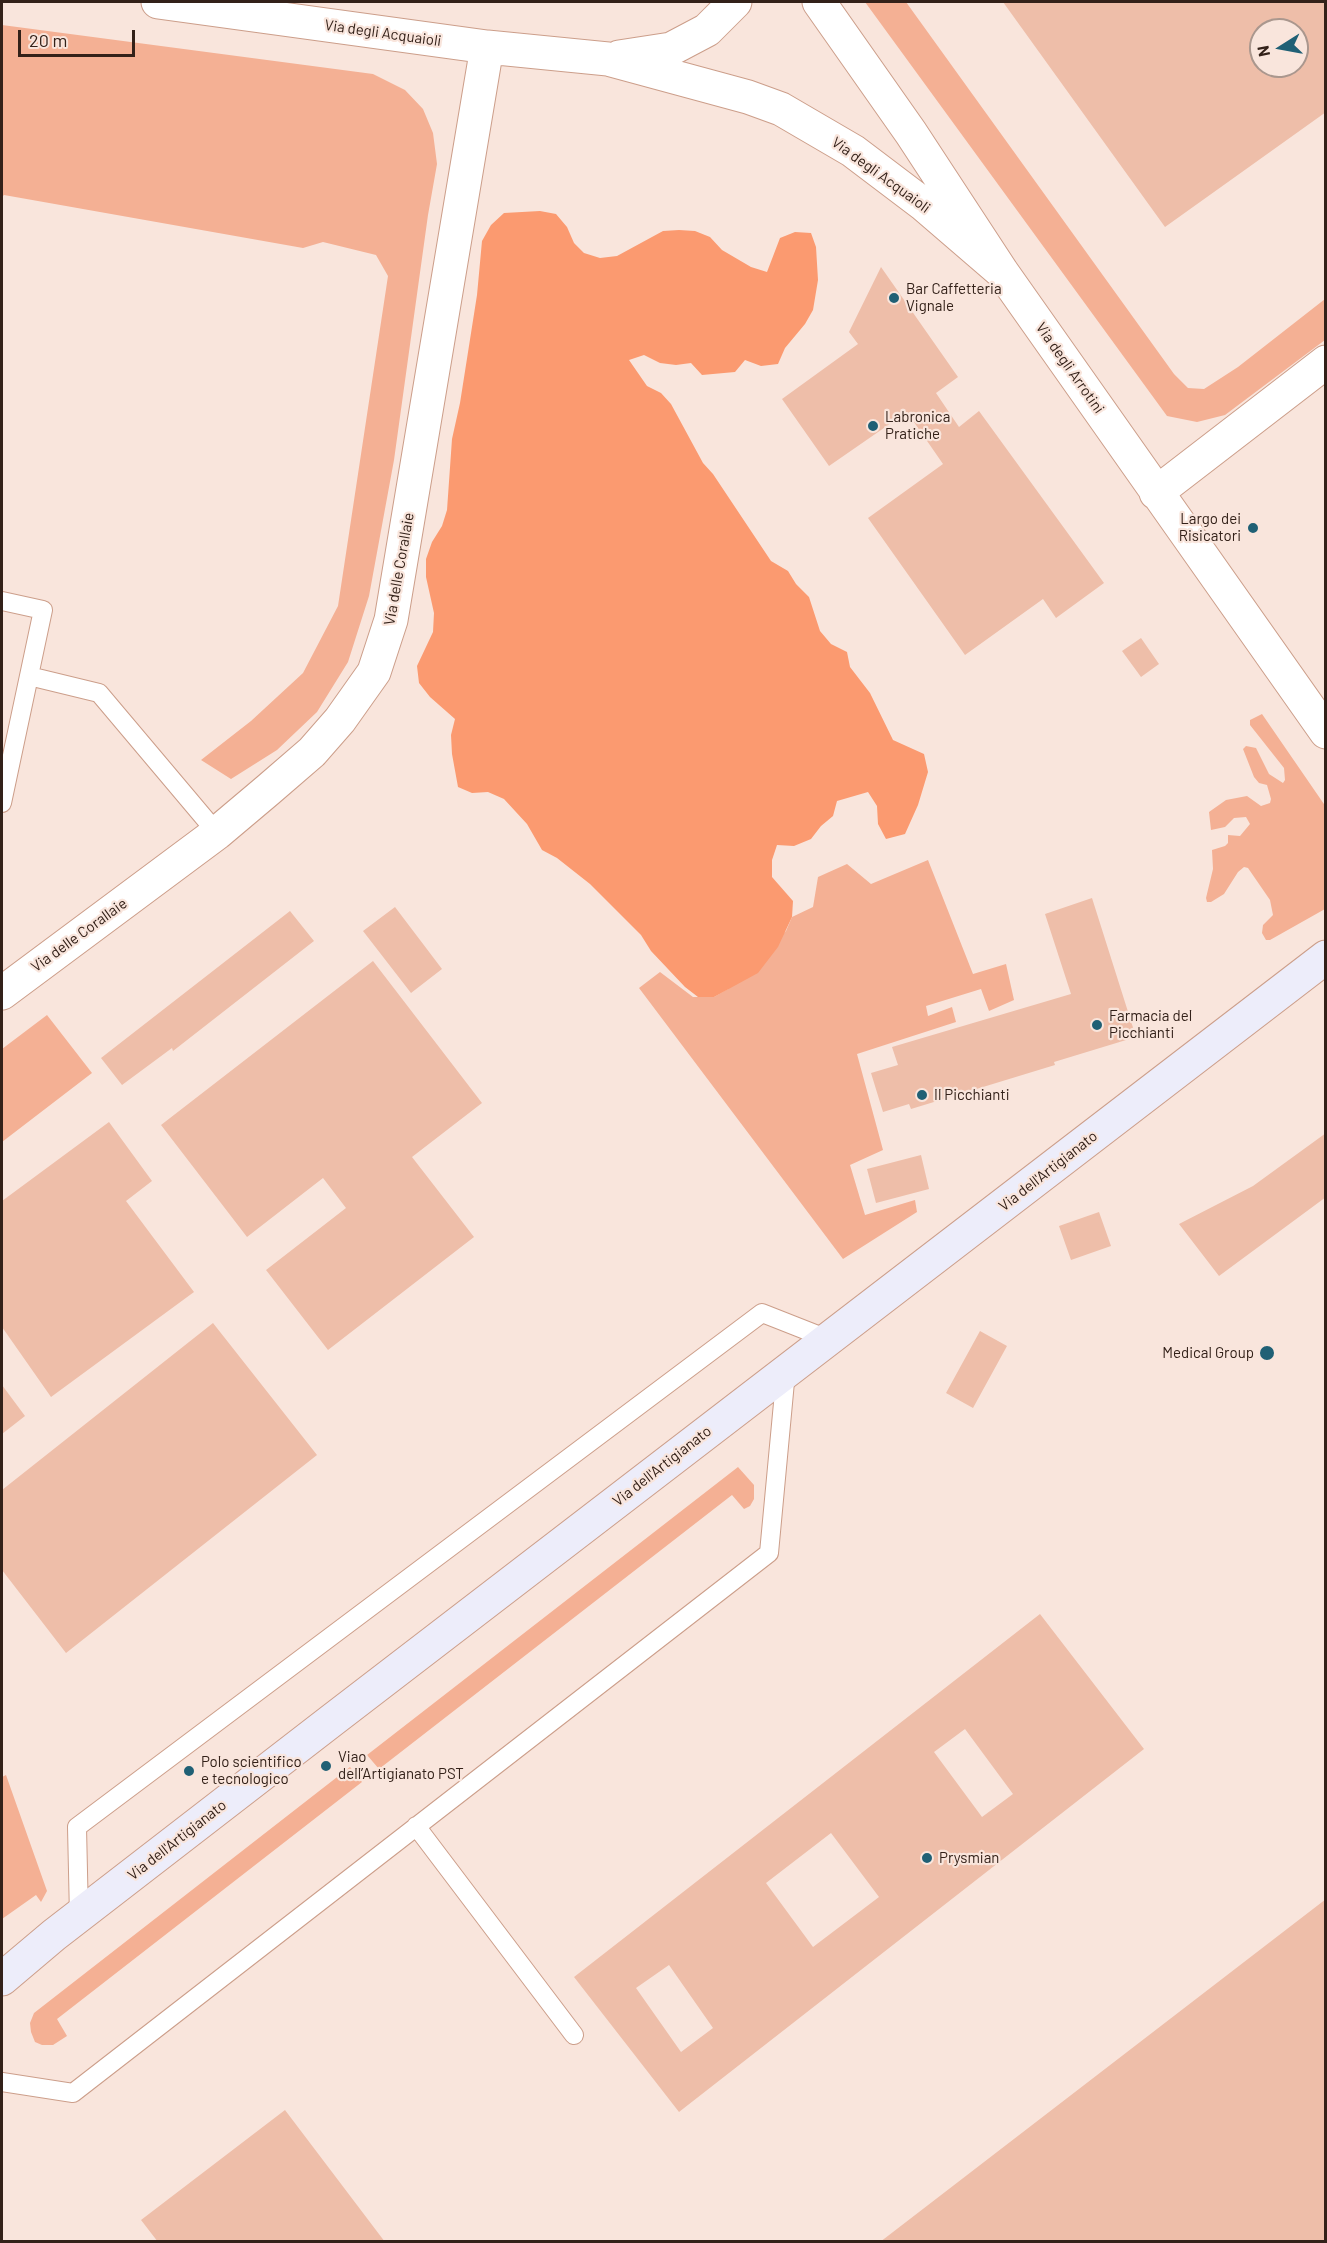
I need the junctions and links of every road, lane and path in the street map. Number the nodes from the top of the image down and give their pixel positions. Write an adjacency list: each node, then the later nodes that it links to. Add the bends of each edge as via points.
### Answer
1 (158, 2): 4 (street, Via degli Acquaioli)
2 (735, 2): 6 (street, Via degli Acquaioli, via 706,30 671,49)
3 (819, 2): 7 (street, Via degli Arrotini, via 911,132)
4 (213, 5): 5 (street, Via degli Acquaioli)
5 (487, 47): 6 (street, Via degli Acquaioli); 14 (street, Via delle Corallaie, via 391,620 374,672 312,752)
6 (608, 59): 7 (street, Via degli Acquaioli, via 781,109 853,151)
7 (1002, 272): 9 (street, Via degli Arrotini)
8 (1326, 362): 9 (street)
9 (1156, 492): 12 (street, Via degli Arrotini)
10 (2, 601): 11 (lane, via 43,610)
11 (29, 675): 13 (lane); 14 (lane, via 99,693)
12 (1326, 732)
13 (2, 803)
14 (217, 833): 16 (street, Via delle Corallaie)
15 (1326, 957): 17 (street, Via dell'Artigianato)
16 (8, 981)
17 (828, 1339): 18 (street, Via dell'Artigianato); 20 (lane, via 762,1312 76,1827)
18 (786, 1371): 19 (lane, via 769,1553); 20 (street, Via dell'Artigianato)
19 (416, 1826): 22 (lane); 23 (lane, via 73,2093)
20 (79, 1916): 21 (street, Via dell'Artigianato)
21 (2, 1980)
22 (574, 2035)
23 (2, 2082)

